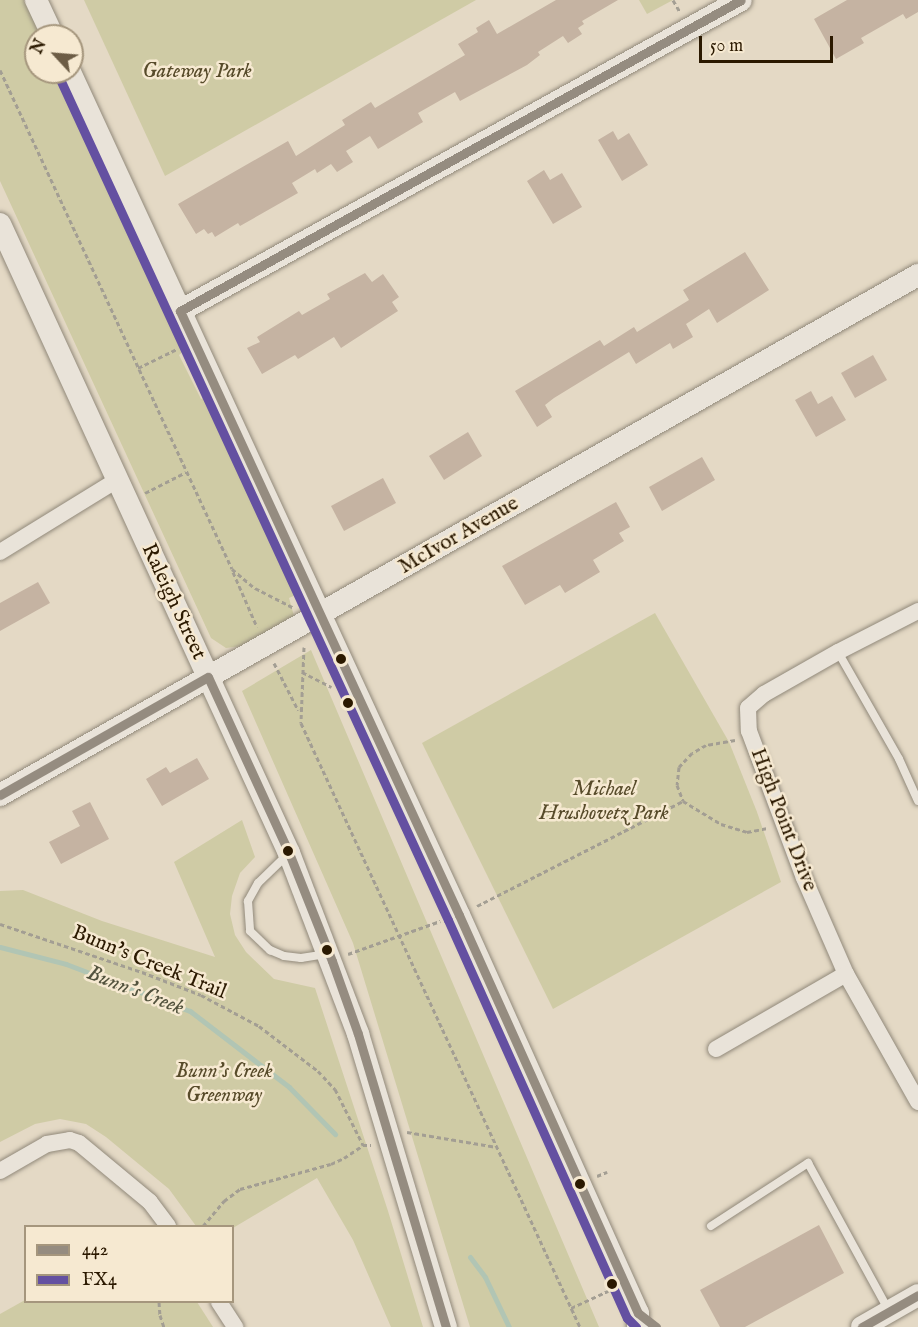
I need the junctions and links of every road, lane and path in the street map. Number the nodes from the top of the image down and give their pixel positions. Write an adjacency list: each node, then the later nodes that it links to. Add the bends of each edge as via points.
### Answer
1 (36, 0): 3 (street)
2 (741, 0): 8 (street)
3 (47, 24)
4 (0, 70): 10 (path)
5 (76, 84): 8 (street)
6 (0, 224): 12 (street, Raleigh Street)
7 (918, 275): 16 (street, McIvor Avenue)
8 (180, 311): 9 (street)
9 (194, 340): 10 (path); 16 (street)
10 (138, 368): 11 (path)
11 (186, 472): 13 (path); 16 (path, via 232,569 255,588 290,604)
12 (117, 480): 13 (street, Raleigh Street); 14 (street)
13 (127, 502): 19 (street, Raleigh Street)
14 (0, 552)
15 (918, 611): 17 (street, High Point Drive)
16 (311, 620): 18 (path, via 304,640); 19 (street, McIvor Avenue); 27 (street)
17 (838, 652): 21 (street, High Point Drive, via 764,694 748,708); 24 (lane, via 899,759)
18 (302, 672): 20 (path); 29 (path, via 301,723)
19 (208, 677): 22 (street, McIvor Avenue); 26 (street, Raleigh Street)
20 (339, 692)
21 (750, 735): 23 (path, via 706,745 686,758 677,776); 25 (street, High Point Drive)
22 (0, 795)
23 (683, 801): 25 (path, via 736,830 761,830); 27 (path)
24 (918, 801)
25 (783, 823): 31 (street, High Point Drive)
26 (290, 853): 30 (street, Raleigh Street); 30 (lane, via 258,883 248,901 250,931 270,950 284,956)
27 (459, 915): 29 (path); 49 (street)
28 (0, 924): 35 (path, Bunn's Creek Trail, via 201,995 259,1026 318,1071 335,1089)
29 (399, 934): 30 (path); 36 (path)
30 (331, 957): 34 (street, Raleigh Street, via 358,1034)
31 (846, 974): 32 (street); 33 (street, High Point Drive)
32 (717, 1049)
33 (918, 1102)
34 (381, 1141): 35 (path); 36 (path, via 401,1131); 52 (street, Raleigh Street)
35 (363, 1145): 41 (path, via 331,1164 240,1189)
36 (497, 1147): 47 (path)
37 (0, 1171): 40 (street, via 47,1144 70,1140 86,1148 150,1202)
38 (607, 1172): 39 (path)
39 (597, 1176)
40 (167, 1225)
41 (205, 1225)
42 (711, 1226): 48 (lane, via 808,1163)
43 (607, 1287): 47 (path, via 612,1289)
44 (918, 1295): 48 (street)
45 (159, 1303): 50 (path)
46 (220, 1303): 51 (street)
47 (571, 1308): 53 (path)
48 (889, 1311): 55 (street)
49 (638, 1320): 54 (street)
50 (164, 1327)
51 (235, 1327)
52 (446, 1327)
53 (580, 1327)
54 (656, 1327)
55 (862, 1327)

